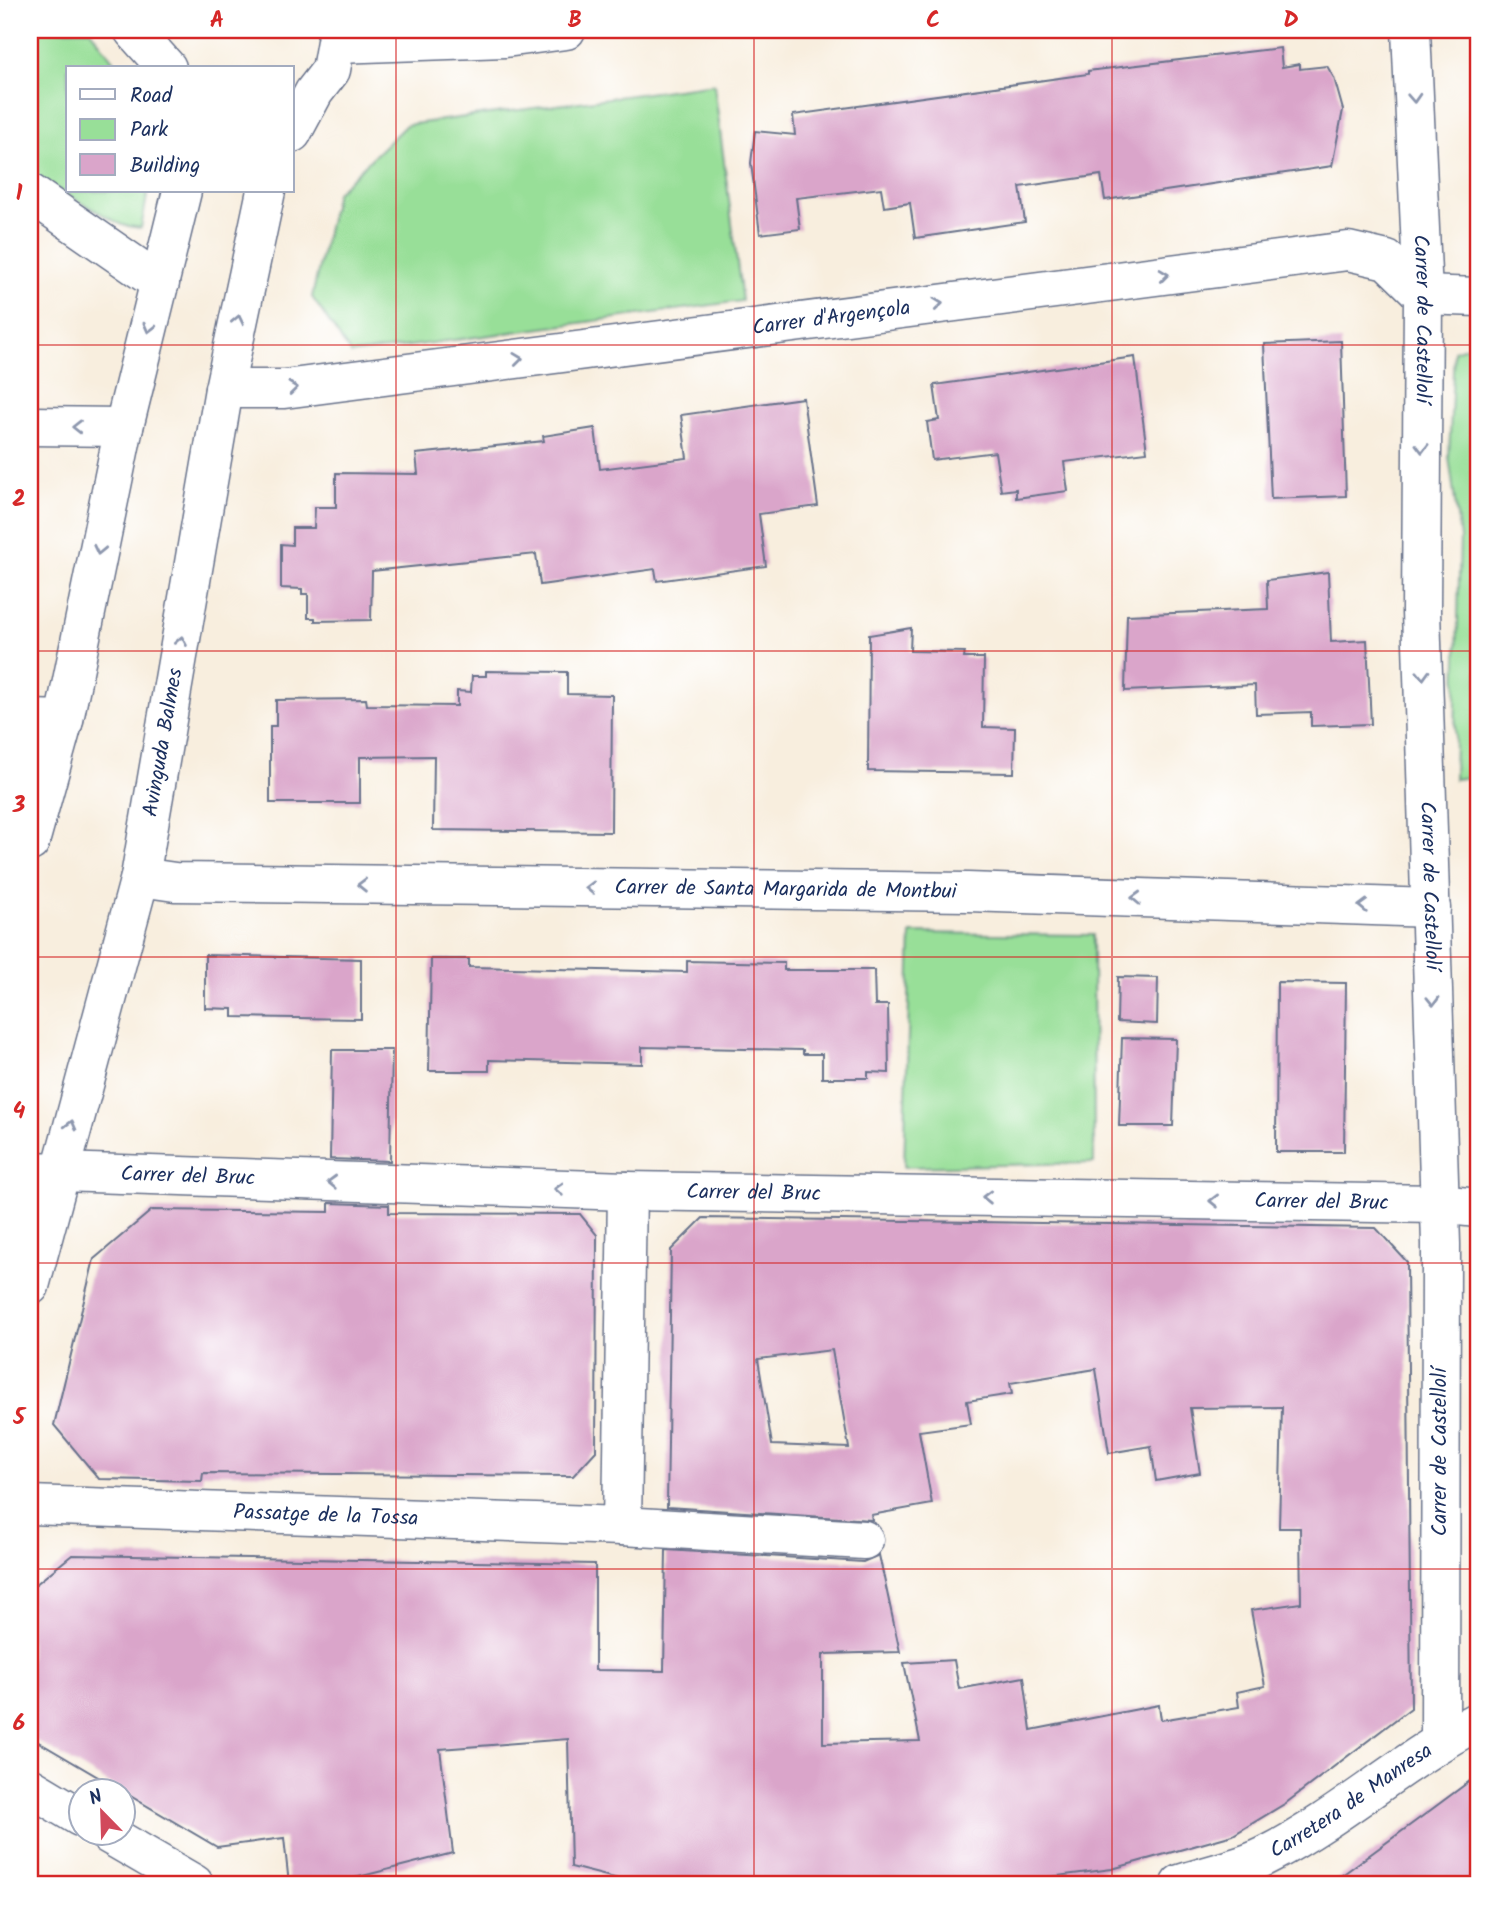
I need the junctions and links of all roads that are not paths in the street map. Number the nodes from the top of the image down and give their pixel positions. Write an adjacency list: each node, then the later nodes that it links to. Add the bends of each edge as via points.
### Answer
1 (133, 30): 5 (street)
2 (566, 30): 4 (street, via 505,37)
3 (1411, 30): 12 (street, Carrer de Castellolí, one-way to 12)
4 (337, 37): 6 (street, via 331,70)
5 (165, 66)
6 (303, 95): 7 (street)
7 (294, 125)
8 (182, 192): 11 (street)
9 (266, 192): 14 (street, Avinguda Balmes, one-way to 9)
10 (30, 193): 11 (street)
11 (160, 283): 16 (street, one-way to 16)
12 (1423, 295): 13 (street); 14 (street, Carrer d'Argençola, one-way to 12, via 284,389 1348,251 1387,260); 20 (street, Carrer de Castellolí, one-way to 20, via 1421,611)
13 (1478, 297)
14 (224, 389): 19 (street, Avinguda Balmes, one-way to 14)
15 (30, 426): 16 (street, one-way to 15)
16 (124, 427): 17 (street, one-way to 17)
17 (47, 720): 18 (street)
18 (30, 842)
19 (139, 877): 20 (street, Carrer de Santa Margarida de Montbui, one-way to 19, via 968,892 175,882); 21 (street, Avinguda Balmes, one-way to 19)
20 (1431, 908): 23 (street, Carrer de Castellolí, one-way to 23)
21 (44, 1171): 22 (street, Carrer del Bruc, one-way to 21); 25 (street, Avinguda Balmes)
22 (628, 1191): 23 (street, Carrer del Bruc, one-way to 22); 27 (street)
23 (1438, 1204): 24 (street, Carrer del Bruc); 30 (street, Carrer de Castellolí)
24 (1478, 1208)
25 (30, 1286)
26 (30, 1504): 27 (street, Passatge de la Tossa)
27 (622, 1526): 28 (street, Passatge de la Tossa)
28 (864, 1540)
29 (1478, 1721): 30 (street, Carretera de Manresa)
30 (1440, 1740): 35 (street, Carretera de Manresa, via 1270,1854)
31 (30, 1787): 32 (street)
32 (66, 1809)
33 (133, 1848): 34 (street)
34 (194, 1884)
35 (1180, 1884)

